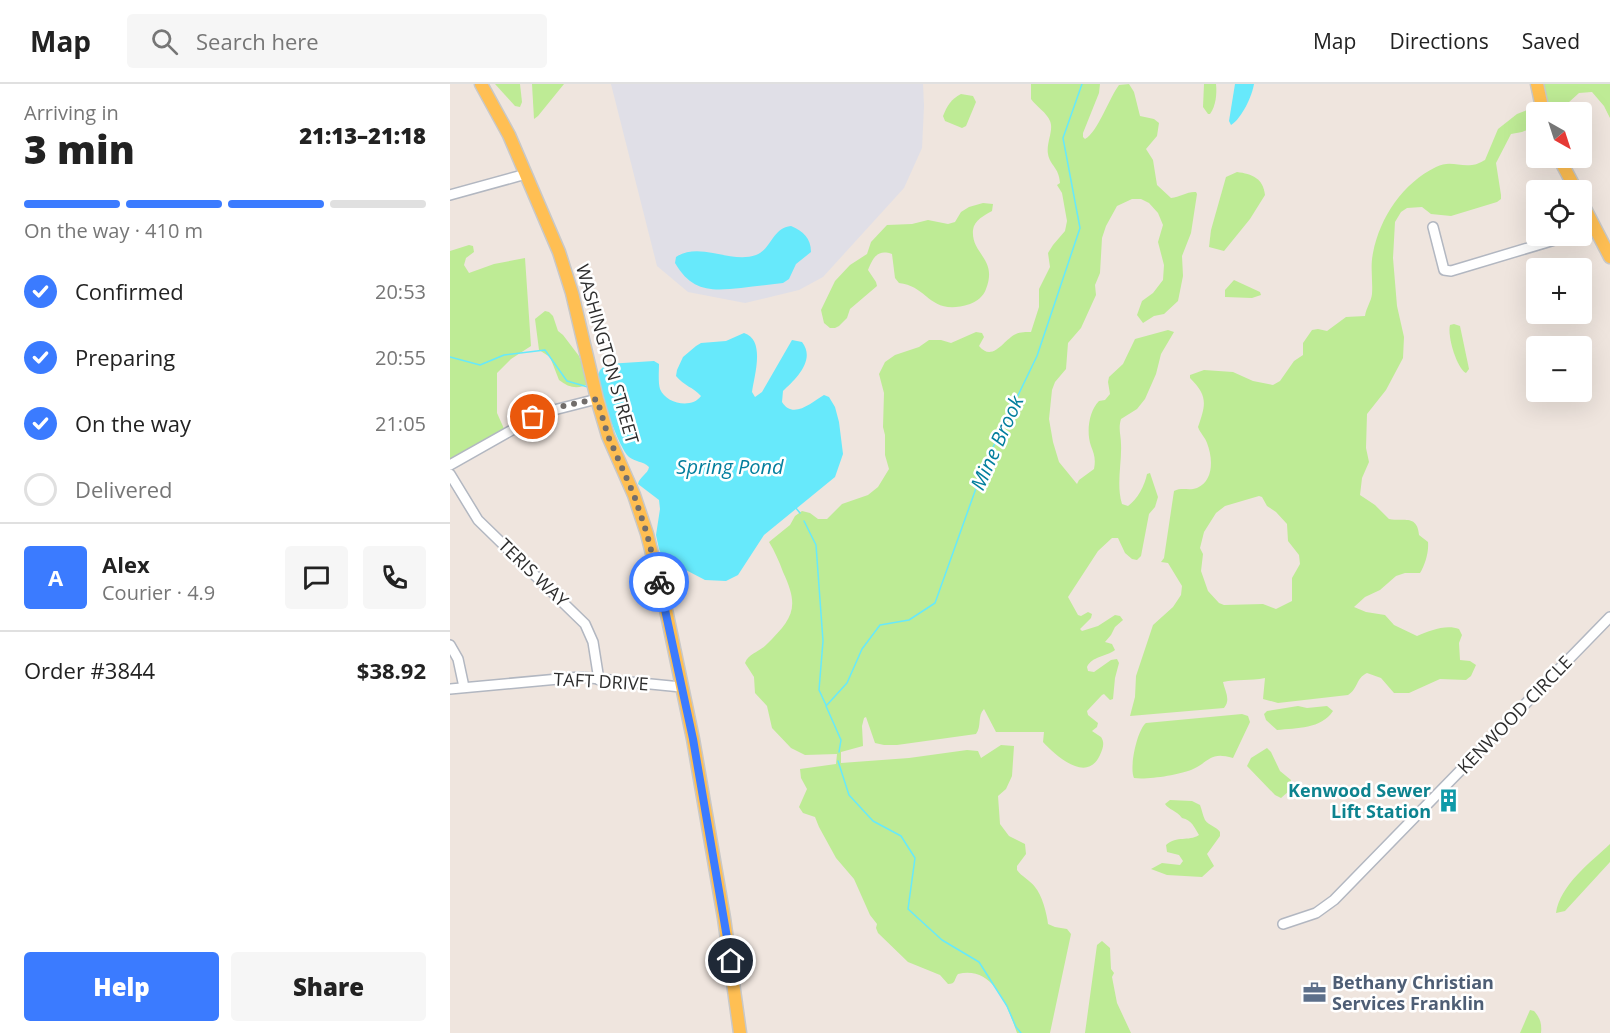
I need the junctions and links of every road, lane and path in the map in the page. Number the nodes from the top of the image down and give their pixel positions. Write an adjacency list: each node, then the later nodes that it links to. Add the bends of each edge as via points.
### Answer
1 (481, 84): 4 (main road, WASHINGTON STREET)
2 (1537, 84): 3 (main road)
3 (1541, 102)
4 (526, 174): 5 (street); 11 (main road, WASHINGTON STREET, via 569,282)
5 (450, 195)
6 (1592, 223): 8 (main road)
7 (1433, 227): 9 (street, via 1444,270)
8 (1594, 227): 10 (main road)
9 (1535, 246)
10 (1610, 257)
11 (597, 399): 12 (street, via 533,417); 18 (main road, WASHINGTON STREET, via 647,534)
12 (450, 465)
13 (450, 474): 16 (street, TERIS WAY, via 478,520 585,624 593,642)
14 (1610, 617): 20 (street, KENWOOD CIRCLE, via 1327,907)
15 (450, 645): 17 (street, via 458,659)
16 (599, 680): 17 (street, TAFT DRIVE, via 580,677); 18 (street, TAFT DRIVE)
17 (464, 687): 19 (street, TAFT DRIVE)
18 (681, 687): 21 (main road, WASHINGTON STREET, via 724,918)
19 (450, 689)
20 (1283, 924)
21 (740, 1033)

